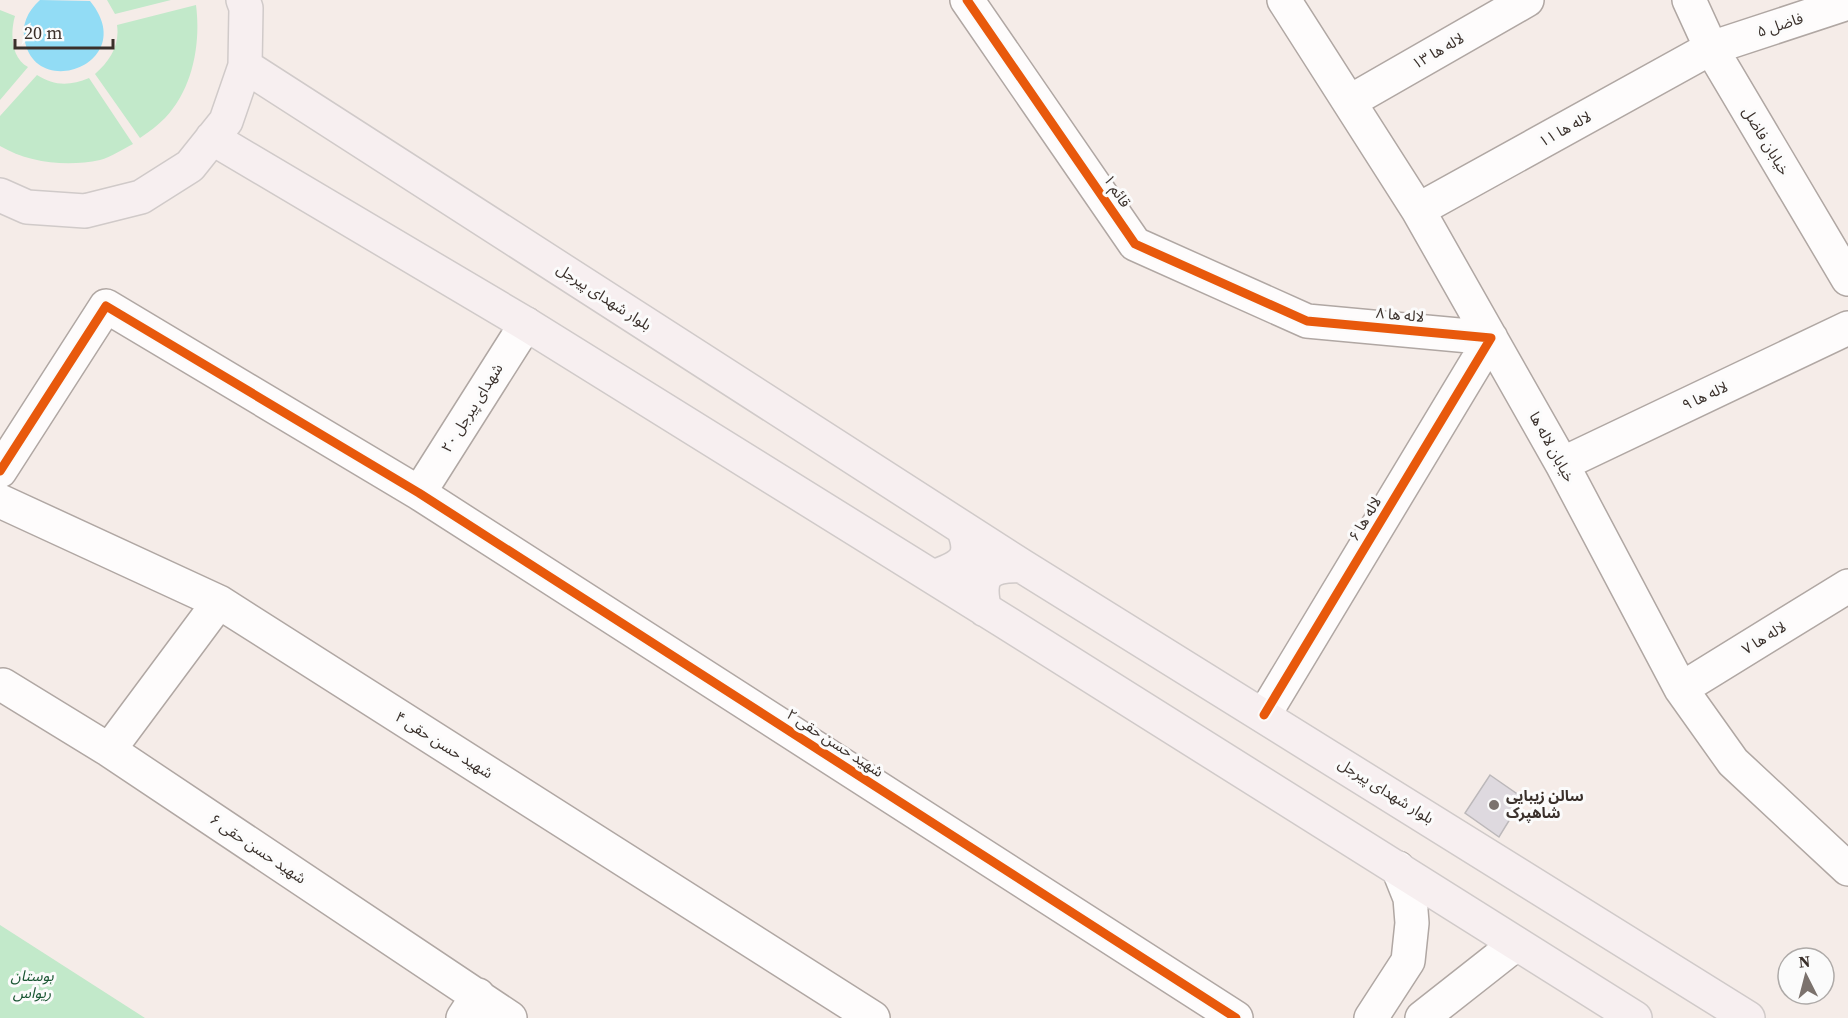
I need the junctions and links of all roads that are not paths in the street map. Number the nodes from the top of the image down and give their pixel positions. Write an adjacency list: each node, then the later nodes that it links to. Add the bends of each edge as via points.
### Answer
1 (967, 0): 14 (street, قائم ۱, via 1135,244)
2 (1284, 0): 9 (street, خیابان لاله ها)
3 (1527, 0): 9 (street, لاله ها ۱۳)
4 (1689, 0): 7 (street, خیابان فاضل)
5 (246, 3): 8 (main road)
6 (1848, 3): 7 (street, فاضل ۵)
7 (1711, 48): 12 (street, لاله ها ۱۱); 13 (street, خیابان فاضل)
8 (245, 66): 10 (main road, via 226,121); 22 (main road, بلوار شهدای پیرجل)
9 (1349, 102): 12 (street, خیابان لاله ها)
10 (212, 138): 11 (main road, via 190,166 141,197 85,211 27,207); 15 (main road)
11 (0, 195)
12 (1418, 210): 17 (street, خیابان لاله ها)
13 (1848, 279)
14 (1307, 321): 17 (street, لاله ها ۸)
15 (526, 324): 20 (street, شهدای پیرجل ۲۰); 24 (main road)
16 (1848, 328): 18 (street, لاله ها ۹)
17 (1491, 338): 18 (street, خیابان لاله ها); 30 (street, لاله ها ۶)
18 (1562, 464): 29 (street, خیابان لاله ها)
19 (0, 471): 20 (street, شهید حسن حقی ۲, via 106,306)
20 (419, 493): 38 (street, شهید حسن حقی ۲)
21 (0, 501): 26 (street, شهید حسن حقی ۴)
22 (963, 528): 23 (main road, بلوار شهدای پیرجل); 24 (main road, via 969,542 968,555 960,567)
23 (1022, 566): 27 (main road, via 1006,565 992,570 984,579 981,591); 30 (main road, بلوار شهدای پیرجل)
24 (933, 577): 27 (main road)
25 (1848, 586): 29 (street, لاله ها ۷)
26 (219, 602): 31 (street); 37 (street, شهید حسن حقی ۴)
27 (985, 609): 32 (main road)
28 (3, 685): 31 (street, شهید حسن حقی ۶)
29 (1681, 689): 33 (street, خیابان لاله ها, via 1732,762)
30 (1264, 715): 42 (main road, بلوار شهدای پیرجل)
31 (109, 750): 35 (street, شهید حسن حقی ۶)
32 (1398, 868): 34 (main road); 39 (street, via 1410,898 1408,961)
33 (1848, 869)
34 (1516, 944): 40 (street); 41 (main road)
35 (470, 1007): 36 (street, شهید حسن حقی ۶)
36 (510, 1018)
37 (873, 1018)
38 (1236, 1018)
39 (1371, 1018)
40 (1422, 1018)
41 (1635, 1018)
42 (1748, 1018)

